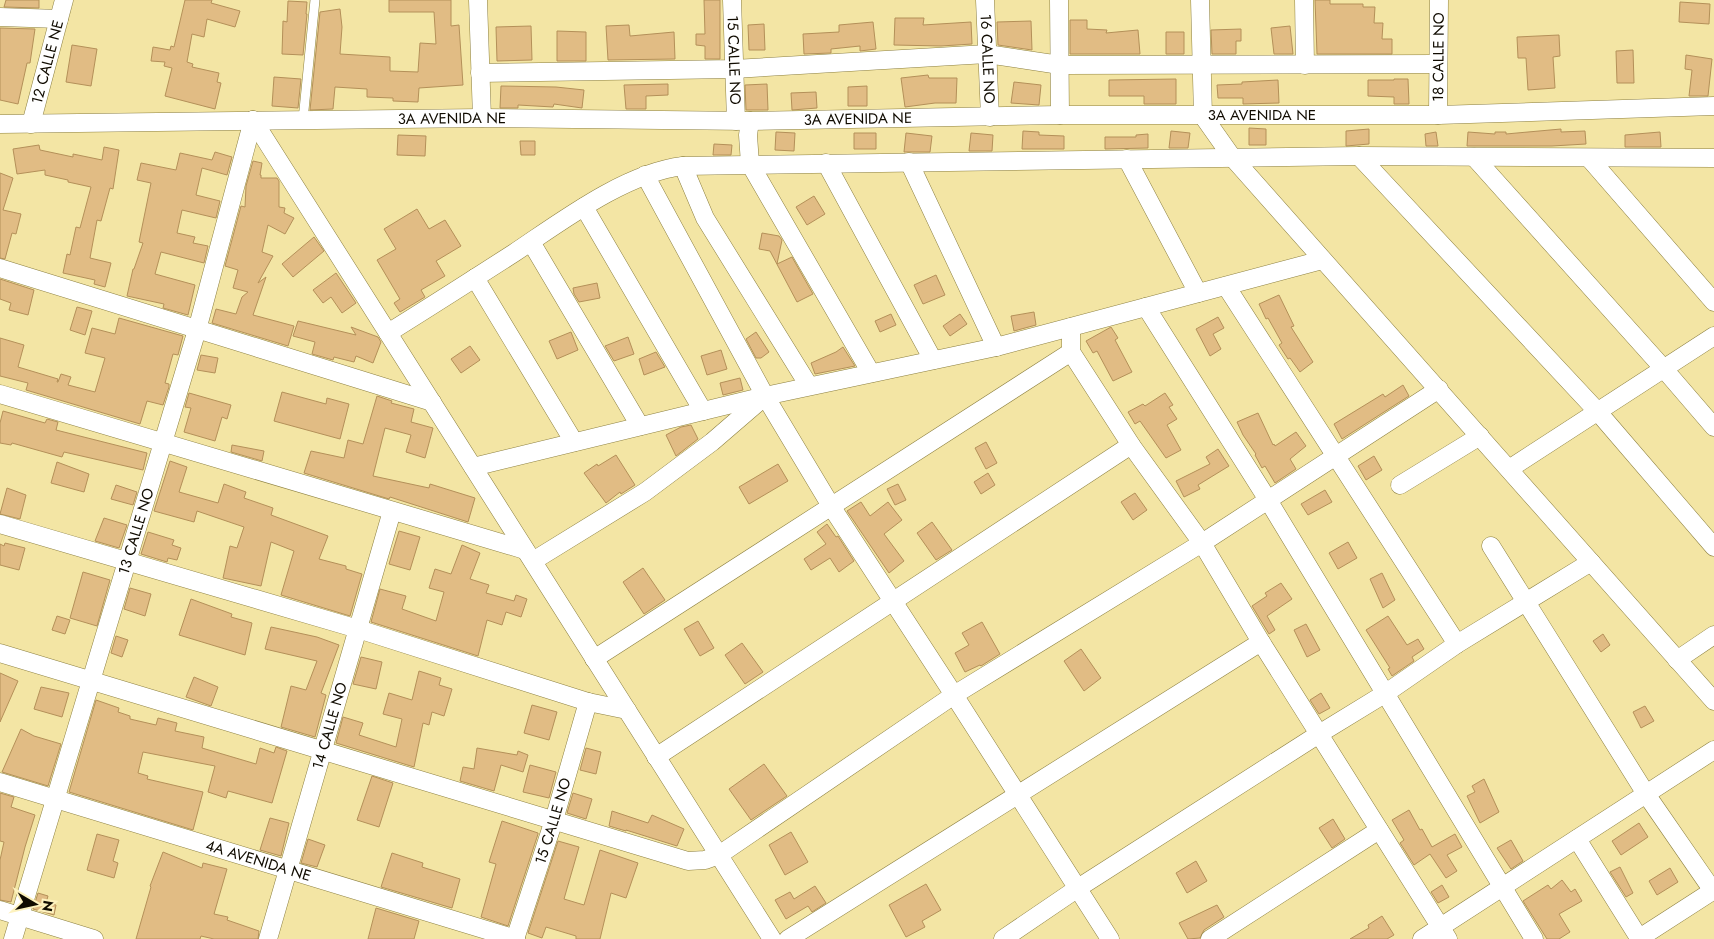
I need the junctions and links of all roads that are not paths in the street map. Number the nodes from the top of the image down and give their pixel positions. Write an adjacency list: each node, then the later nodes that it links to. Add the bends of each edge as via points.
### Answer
1 (64, 0): 11 (street, 12 CALLE NE)
2 (314, 0): 26 (lane)
3 (478, 0): 18 (street)
4 (732, 0): 17 (street, 15 CALLE NO)
5 (985, 0): 12 (street, 16 CALLE NO)
6 (1059, 0): 14 (street)
7 (1200, 0): 16 (street)
8 (1304, 0): 15 (street)
9 (1439, 0): 13 (street, 18 CALLE NO)
10 (0, 17): 11 (street)
11 (59, 19): 28 (street, 12 CALLE NE)
12 (987, 54): 14 (street); 17 (street); 23 (street, 16 CALLE NO)
13 (1438, 64): 15 (street); 20 (street, 18 CALLE NO)
14 (1060, 65): 16 (street); 21 (street)
15 (1305, 65): 16 (street)
16 (1202, 66): 22 (street)
17 (734, 68): 18 (street); 27 (street, 15 CALLE NO)
18 (480, 73): 24 (street)
19 (1714, 106): 20 (street, 3A AVENIDA NE)
20 (1438, 115): 22 (street, 3A AVENIDA NE)
21 (1060, 116): 22 (street, 3A AVENIDA NE); 23 (street, 3A AVENIDA NE)
22 (1203, 116): 31 (street)
23 (990, 117): 27 (street, 3A AVENIDA NE)
24 (482, 118): 26 (street, 3A AVENIDA NE); 27 (street, 3A AVENIDA NE)
25 (254, 120): 26 (street, 3A AVENIDA NE); 28 (street, 3A AVENIDA NE); 51 (street, 13 CALLE NO); 52 (street)
26 (303, 120)
27 (743, 121): 38 (street, 15 CALLE NO, via 748,135)
28 (31, 124): 29 (street, 3A AVENIDA NE)
29 (2, 129)
30 (1359, 156): 31 (street); 32 (street); 65 (street)
31 (1232, 157): 34 (street); 43 (street)
32 (1474, 157): 33 (street); 57 (street)
33 (1589, 158): 35 (street); 48 (street)
34 (1127, 159): 36 (street); 47 (street)
35 (1711, 161)
36 (909, 162): 37 (street); 54 (street)
37 (826, 163): 38 (street); 56 (street)
38 (750, 164): 39 (street); 58 (street)
39 (683, 166): 40 (street); 59 (street, via 705,218)
40 (645, 175): 41 (street); 62 (street)
41 (584, 207): 42 (street); 64 (street)
42 (531, 242): 45 (street); 66 (street)
43 (1322, 260): 46 (street); 60 (street)
44 (0, 268): 51 (street)
45 (475, 278): 52 (street); 70 (street)
46 (1226, 286): 47 (street); 72 (street)
47 (1198, 293): 49 (street)
48 (1714, 302)
49 (1146, 307): 50 (street); 76 (street)
50 (1070, 327): 54 (street); 55 (street)
51 (197, 330): 63 (street); 69 (street, 13 CALLE NO)
52 (388, 334): 63 (street)
53 (1714, 336): 57 (street)
54 (996, 347): 56 (street)
55 (1071, 352): 71 (street); 77 (street)
56 (933, 360): 58 (street)
57 (1664, 369): 65 (street); 67 (street)
58 (871, 373): 59 (street)
59 (809, 386): 62 (street)
60 (1439, 389): 68 (street); 72 (street)
61 (0, 394): 69 (street)
62 (765, 396): 64 (street); 77 (street); 83 (street, via 712,442 646,492)
63 (432, 402): 73 (street)
64 (703, 410): 66 (street)
65 (1598, 412): 74 (street); 82 (street)
66 (640, 426): 70 (street)
67 (1714, 427)
68 (1480, 436): 74 (street); 75 (street)
69 (163, 442): 78 (street); 84 (street, 13 CALLE NO)
70 (574, 442): 73 (street)
71 (1131, 445): 80 (street); 86 (street)
72 (1335, 457): 76 (street); 91 (street)
73 (473, 467): 83 (street)
74 (1509, 469): 85 (street)
75 (1400, 485)
76 (1268, 500): 80 (street); 96 (street)
77 (831, 506): 86 (street); 93 (street)
78 (392, 511): 83 (street); 88 (street, 14 CALLE NO)
79 (0, 524): 84 (street)
80 (1202, 543): 90 (street); 97 (street)
81 (1491, 546): 87 (street)
82 (1714, 548)
83 (529, 556): 93 (street)
84 (127, 561): 88 (street); 95 (street, 13 CALLE NO)
85 (1591, 562): 87 (street); 94 (street)
86 (894, 602): 97 (street); 104 (street)
87 (1527, 602): 91 (street); 107 (street)
88 (358, 629): 99 (street); 102 (street, 14 CALLE NO)
89 (1714, 635): 94 (street)
90 (1261, 642): 101 (street); 106 (street)
91 (1457, 644): 96 (street)
92 (0, 653): 95 (street)
93 (594, 659): 100 (street)
94 (1677, 660): 98 (street)
95 (91, 681): 102 (street); 108 (street, 13 CALLE NO)
96 (1386, 693): 101 (street); 114 (street)
97 (954, 695): 106 (street); 112 (street)
98 (1714, 701)
99 (588, 702): 100 (street); 109 (street, 15 CALLE NO)
100 (626, 710): 104 (street)
101 (1318, 734): 110 (street); 115 (street)
102 (322, 750): 109 (street); 113 (street, 14 CALLE NO)
103 (1714, 750): 107 (street)
104 (656, 757): 112 (street)
105 (0, 782): 108 (street, 4A AVENIDA NE)
106 (1017, 794): 115 (street); 125 (street)
107 (1646, 794): 111 (street); 116 (street)
108 (56, 798): 113 (street, 4A AVENIDA NE); 118 (street, 13 CALLE NO)
109 (554, 820): 112 (street, via 688,861); 124 (street, 15 CALLE NO)
110 (1379, 830): 119 (street); 128 (street)
111 (1577, 839): 114 (street); 131 (street)
112 (719, 855): 120 (street)
113 (288, 870): 123 (street, 14 CALLE NO); 124 (street, 4A AVENIDA NE)
114 (1503, 887): 119 (street); 130 (street)
115 (1078, 888): 126 (street); 127 (street)
116 (1713, 890): 131 (street)
117 (0, 910): 118 (street)
118 (20, 916): 121 (street, 13 CALLE NO); 122 (street)
119 (1444, 933): 129 (street)
120 (765, 936)
121 (13, 939)
122 (94, 939)
123 (268, 939)
124 (516, 939)
125 (788, 939)
126 (1003, 939)
127 (1110, 939)
128 (1210, 939)
129 (1422, 939)
130 (1534, 939)
131 (1639, 939)

